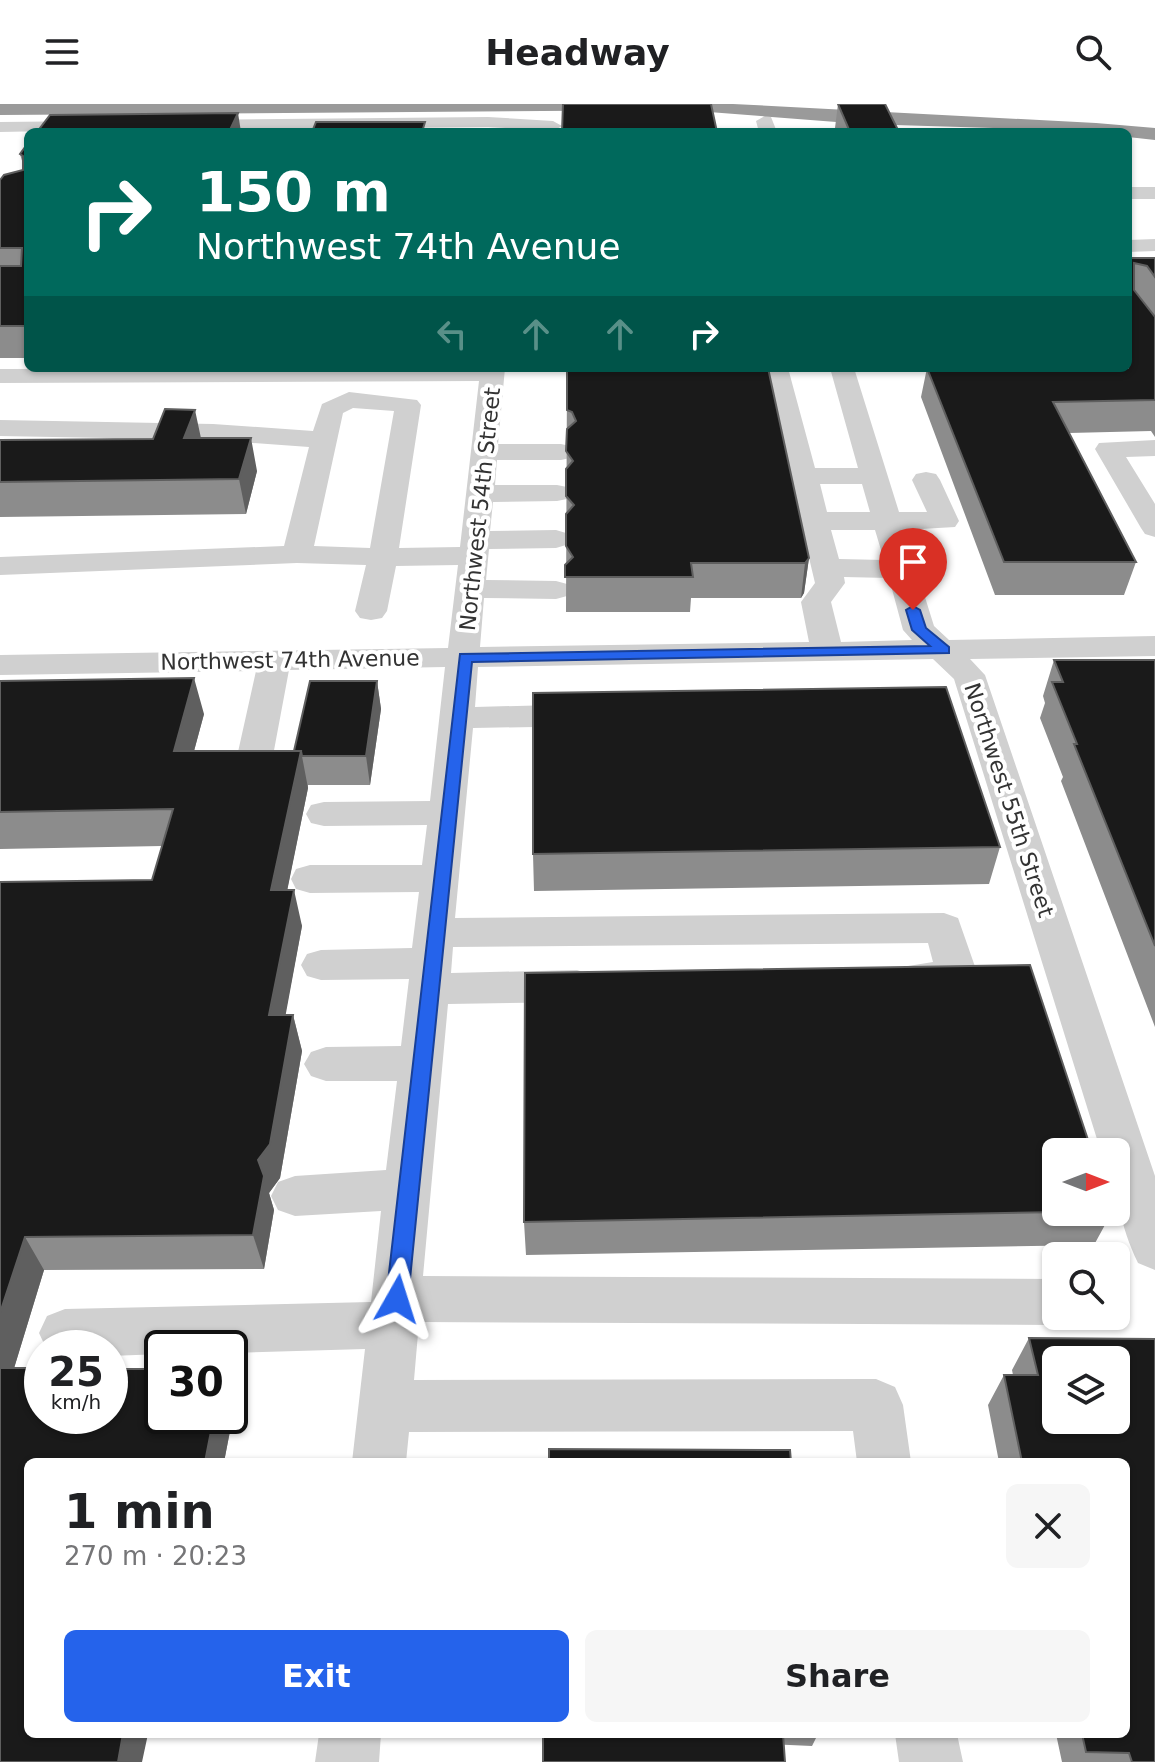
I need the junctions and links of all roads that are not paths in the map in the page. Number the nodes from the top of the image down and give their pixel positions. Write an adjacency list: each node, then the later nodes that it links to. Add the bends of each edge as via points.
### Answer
1 (717, 104): 2 (highway)
2 (684, 105): 3 (highway); 8 (highway)
3 (0, 109)
4 (553, 126): 7 (street)
5 (298, 128): 6 (street, via 488,122)
6 (509, 128)
7 (526, 128)
8 (1076, 128)
9 (1132, 132): 10 (highway)
10 (1155, 134)
11 (1132, 193): 12 (street)
12 (1155, 193)
13 (1132, 225): 14 (street)
14 (1155, 225)
15 (1155, 245): 16 (street)
16 (1132, 246)
17 (394, 372): 20 (street)
18 (493, 372): 27 (street, Northwest 54th Street)
19 (785, 372): 21 (street)
20 (0, 376)
21 (822, 389): 23 (street, Northwest 55th Street); 24 (street)
22 (0, 428): 25 (street)
23 (838, 431): 24 (street); 30 (street, Northwest 55th Street)
24 (793, 432): 29 (street)
25 (323, 440): 38 (street); 39 (street, via 331,409 349,400 408,405)
26 (1155, 448): 34 (street, via 1108,449)
27 (485, 452): 28 (street); 33 (street, Northwest 54th Street)
28 (561, 452)
29 (804, 476): 30 (street); 35 (street)
30 (874, 476): 36 (street, Northwest 55th Street)
31 (926, 480): 36 (street, via 945,521)
32 (557, 493): 33 (street)
33 (481, 494): 40 (street, Northwest 54th Street)
34 (1150, 513)
35 (815, 521): 36 (street); 42 (street)
36 (887, 521): 43 (street, Northwest 55th Street)
37 (556, 539): 40 (street)
38 (297, 554): 39 (street); 41 (street)
39 (383, 557): 40 (street); 45 (street)
40 (474, 562): 44 (street); 49 (street, Northwest 54th Street)
41 (0, 566)
42 (827, 568): 43 (street); 48 (street, via 830,583 816,602)
43 (901, 569): 47 (street, Northwest 55th Street, via 919,630)
44 (556, 590)
45 (371, 611)
46 (1155, 646): 47 (street, Northwest 74th Avenue)
47 (944, 650): 48 (street, Northwest 74th Avenue, via 903,665); 67 (street, Northwest 55th Street, via 969,675)
48 (827, 652): 49 (street, Northwest 74th Avenue)
49 (465, 657): 50 (street, Northwest 74th Avenue); 53 (street, Northwest 54th Street)
50 (275, 660): 51 (street, Northwest 74th Avenue, via 200,675); 54 (street)
51 (0, 665)
52 (617, 715): 53 (street)
53 (459, 718): 55 (street, Northwest 54th Street)
54 (254, 761)
55 (449, 813): 56 (street); 57 (street, Northwest 54th Street)
56 (324, 814)
57 (441, 878): 58 (street); 59 (street, Northwest 54th Street)
58 (310, 879)
59 (432, 962): 60 (street); 61 (street, via 944,928 958,978); 62 (street); 63 (street, Northwest 54th Street)
60 (321, 965)
61 (880, 979)
62 (616, 985)
63 (421, 1063): 64 (street); 65 (street, Northwest 54th Street)
64 (326, 1064)
65 (408, 1189): 66 (street); 69 (street, Northwest 54th Street)
66 (295, 1196)
67 (1155, 1248)
68 (1042, 1302): 69 (street)
69 (396, 1312): 70 (street); 71 (street, Northwest 54th Street)
70 (112, 1330)
71 (386, 1406): 72 (street, Northwest 54th Street); 73 (street, via 876,1405)
72 (380, 1458)
73 (883, 1458)
74 (350, 1738): 76 (street)
75 (927, 1738): 77 (street)
76 (347, 1762)
77 (931, 1762)

